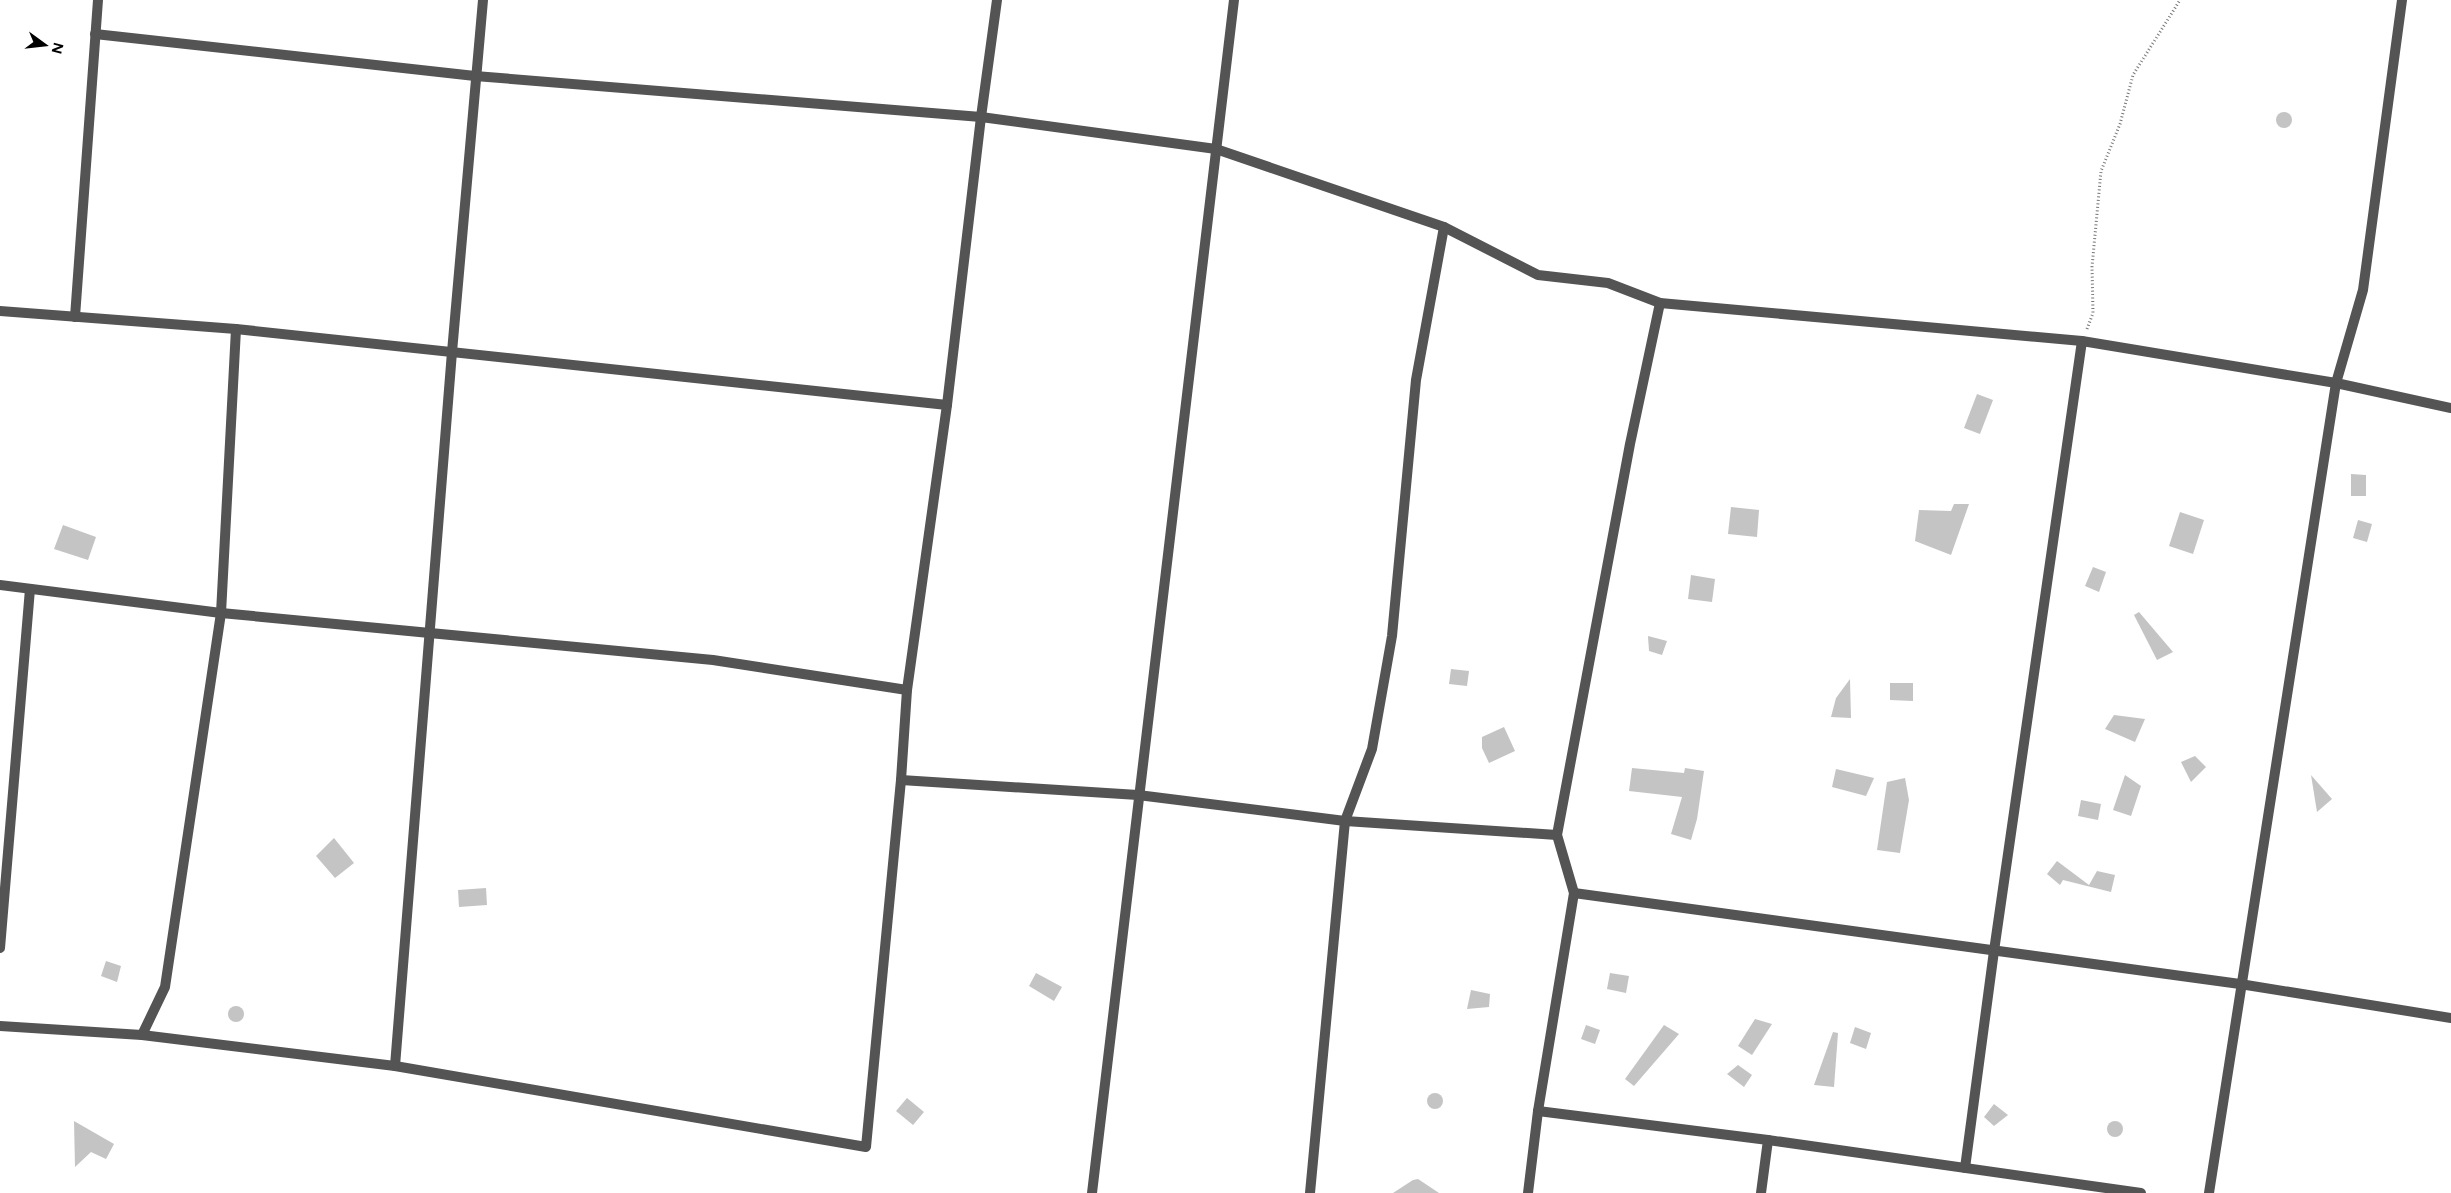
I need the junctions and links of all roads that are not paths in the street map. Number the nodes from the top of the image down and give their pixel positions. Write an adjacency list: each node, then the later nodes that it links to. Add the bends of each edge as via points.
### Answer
1 (98, 0): 6 (street)
2 (482, 0): 7 (street)
3 (997, 0): 8 (street)
4 (1234, 0): 9 (street)
5 (2402, 0): 17 (street, via 2363,290)
6 (96, 34): 7 (street); 13 (street)
7 (475, 76): 8 (street); 16 (street)
8 (981, 117): 9 (street); 18 (street)
9 (1216, 150): 10 (street); 26 (street)
10 (1444, 227): 11 (street, via 1538,275 1608,282); 27 (street, via 1416,380 1392,636 1372,749)
11 (1660, 303): 15 (street); 28 (street, via 1630,444)
12 (0, 312): 13 (street)
13 (75, 317): 14 (street)
14 (236, 329): 16 (street); 22 (street)
15 (2082, 341): 17 (street); 31 (street)
16 (452, 352): 18 (street); 23 (street)
17 (2336, 383): 19 (street); 32 (street)
18 (947, 406): 24 (street)
19 (2451, 408)
20 (0, 585): 21 (street)
21 (30, 589): 22 (street); 30 (street)
22 (221, 613): 23 (street); 35 (street, via 166,987)
23 (431, 633): 24 (street, via 713,660); 36 (street)
24 (907, 690): 25 (street)
25 (901, 780): 26 (street); 36 (street, via 866,1147)
26 (1138, 795): 27 (street); 40 (street)
27 (1345, 821): 28 (street); 41 (street)
28 (1557, 835): 29 (street)
29 (1574, 893): 31 (street); 37 (street)
30 (0, 948)
31 (1994, 951): 32 (street); 39 (street)
32 (2240, 984): 33 (street); 45 (street)
33 (2451, 1018)
34 (0, 1026): 35 (street)
35 (142, 1035): 36 (street)
36 (395, 1066)
37 (1538, 1111): 38 (street); 42 (street)
38 (1768, 1140): 39 (street); 43 (street)
39 (1965, 1168): 44 (street)
40 (1092, 1193)
41 (1310, 1193)
42 (1528, 1193)
43 (1762, 1193)
44 (2141, 1193)
45 (2209, 1193)

